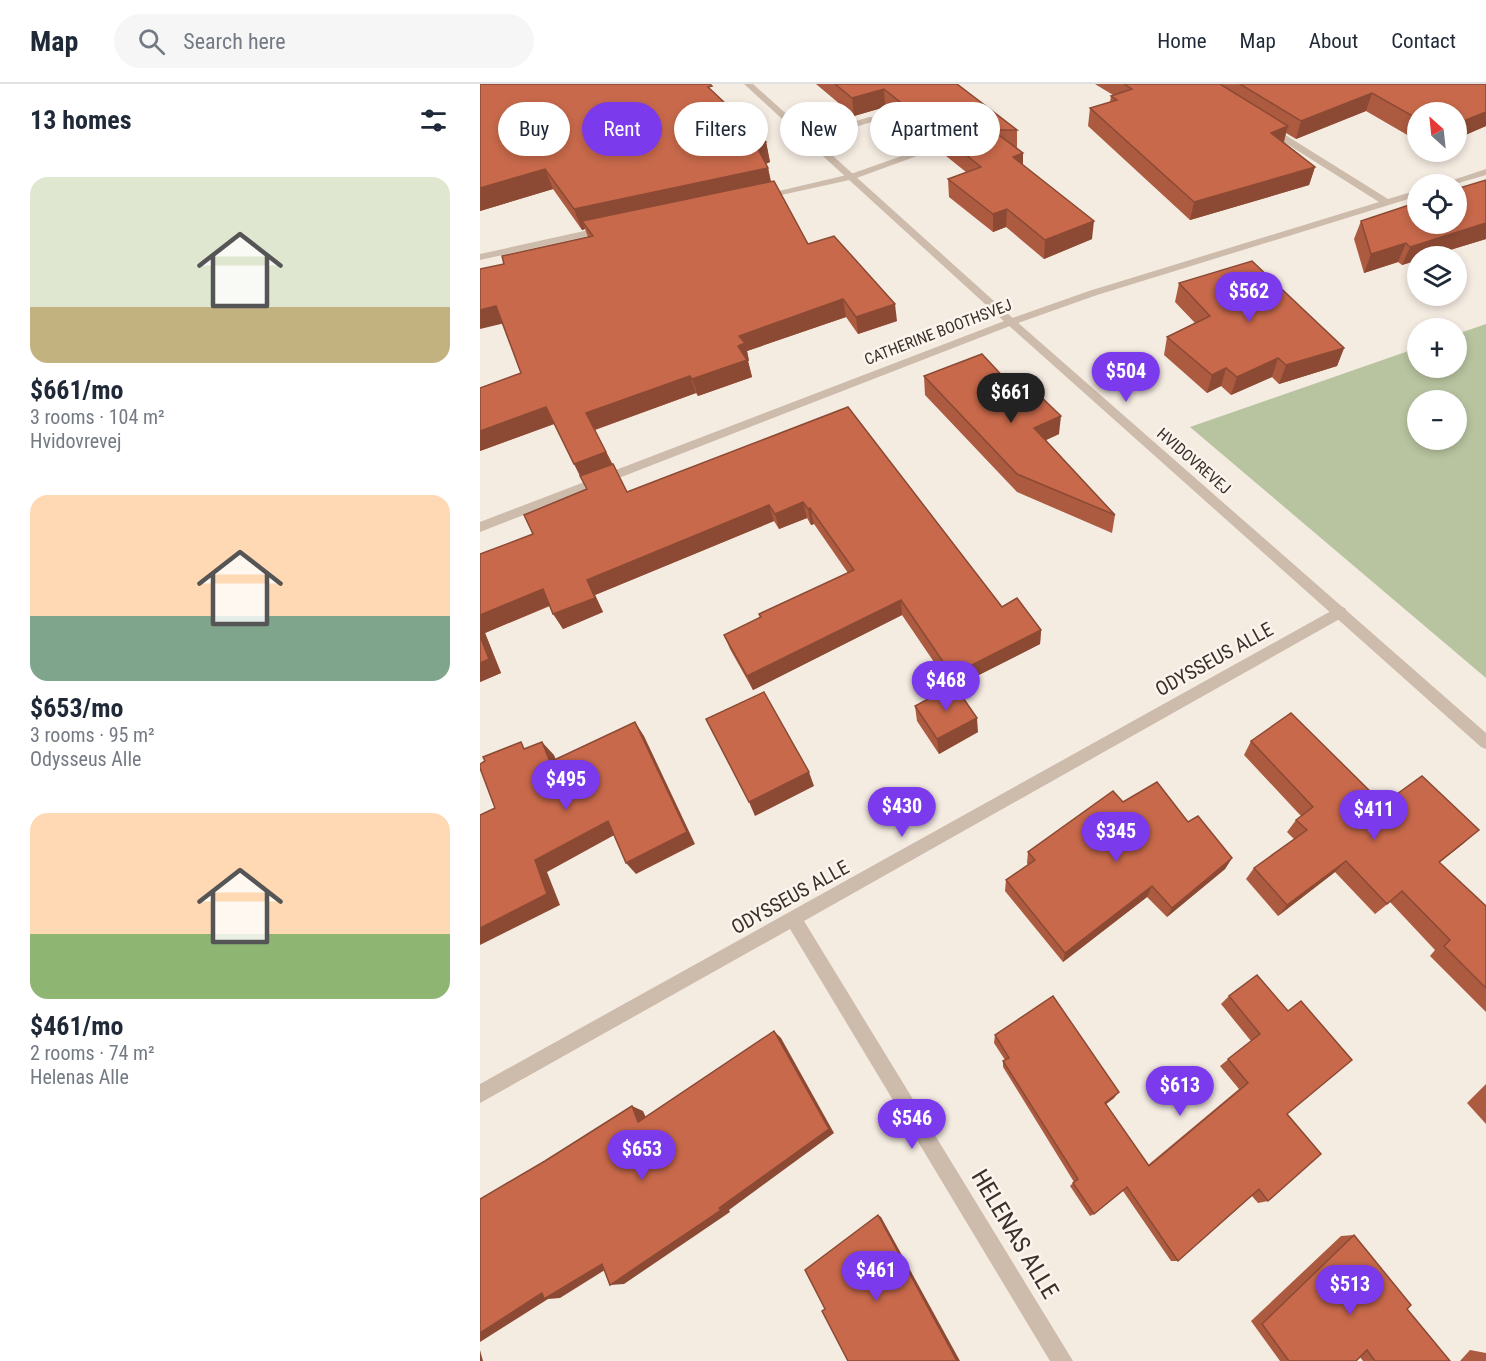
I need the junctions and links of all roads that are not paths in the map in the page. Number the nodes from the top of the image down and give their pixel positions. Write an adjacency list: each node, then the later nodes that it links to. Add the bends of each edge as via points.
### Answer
1 (748, 84): 2 (street, HVIDOVREVEJ)
2 (780, 113)
3 (1257, 122): 11 (street)
4 (858, 123): 7 (street, via 882,120 923,152)
5 (827, 156): 7 (street, HVIDOVREVEJ)
6 (1486, 172): 8 (street)
7 (850, 177): 10 (street); 14 (street, HVIDOVREVEJ)
8 (1467, 178)
9 (1407, 196): 11 (street, CATHERINE BOOTHSVEJ)
10 (746, 200)
11 (1388, 202): 14 (street, CATHERINE BOOTHSVEJ)
12 (619, 227): 13 (street)
13 (480, 256)
14 (1011, 322): 15 (street, CATHERINE BOOTHSVEJ); 16 (street, HVIDOVREVEJ)
15 (480, 527)
16 (1340, 612): 17 (street, HVIDOVREVEJ); 18 (street, ODYSSEUS ALLE)
17 (1486, 741)
18 (793, 919): 19 (street, ODYSSEUS ALLE); 20 (street, HELENAS ALLE)
19 (480, 1094)
20 (1062, 1361)

